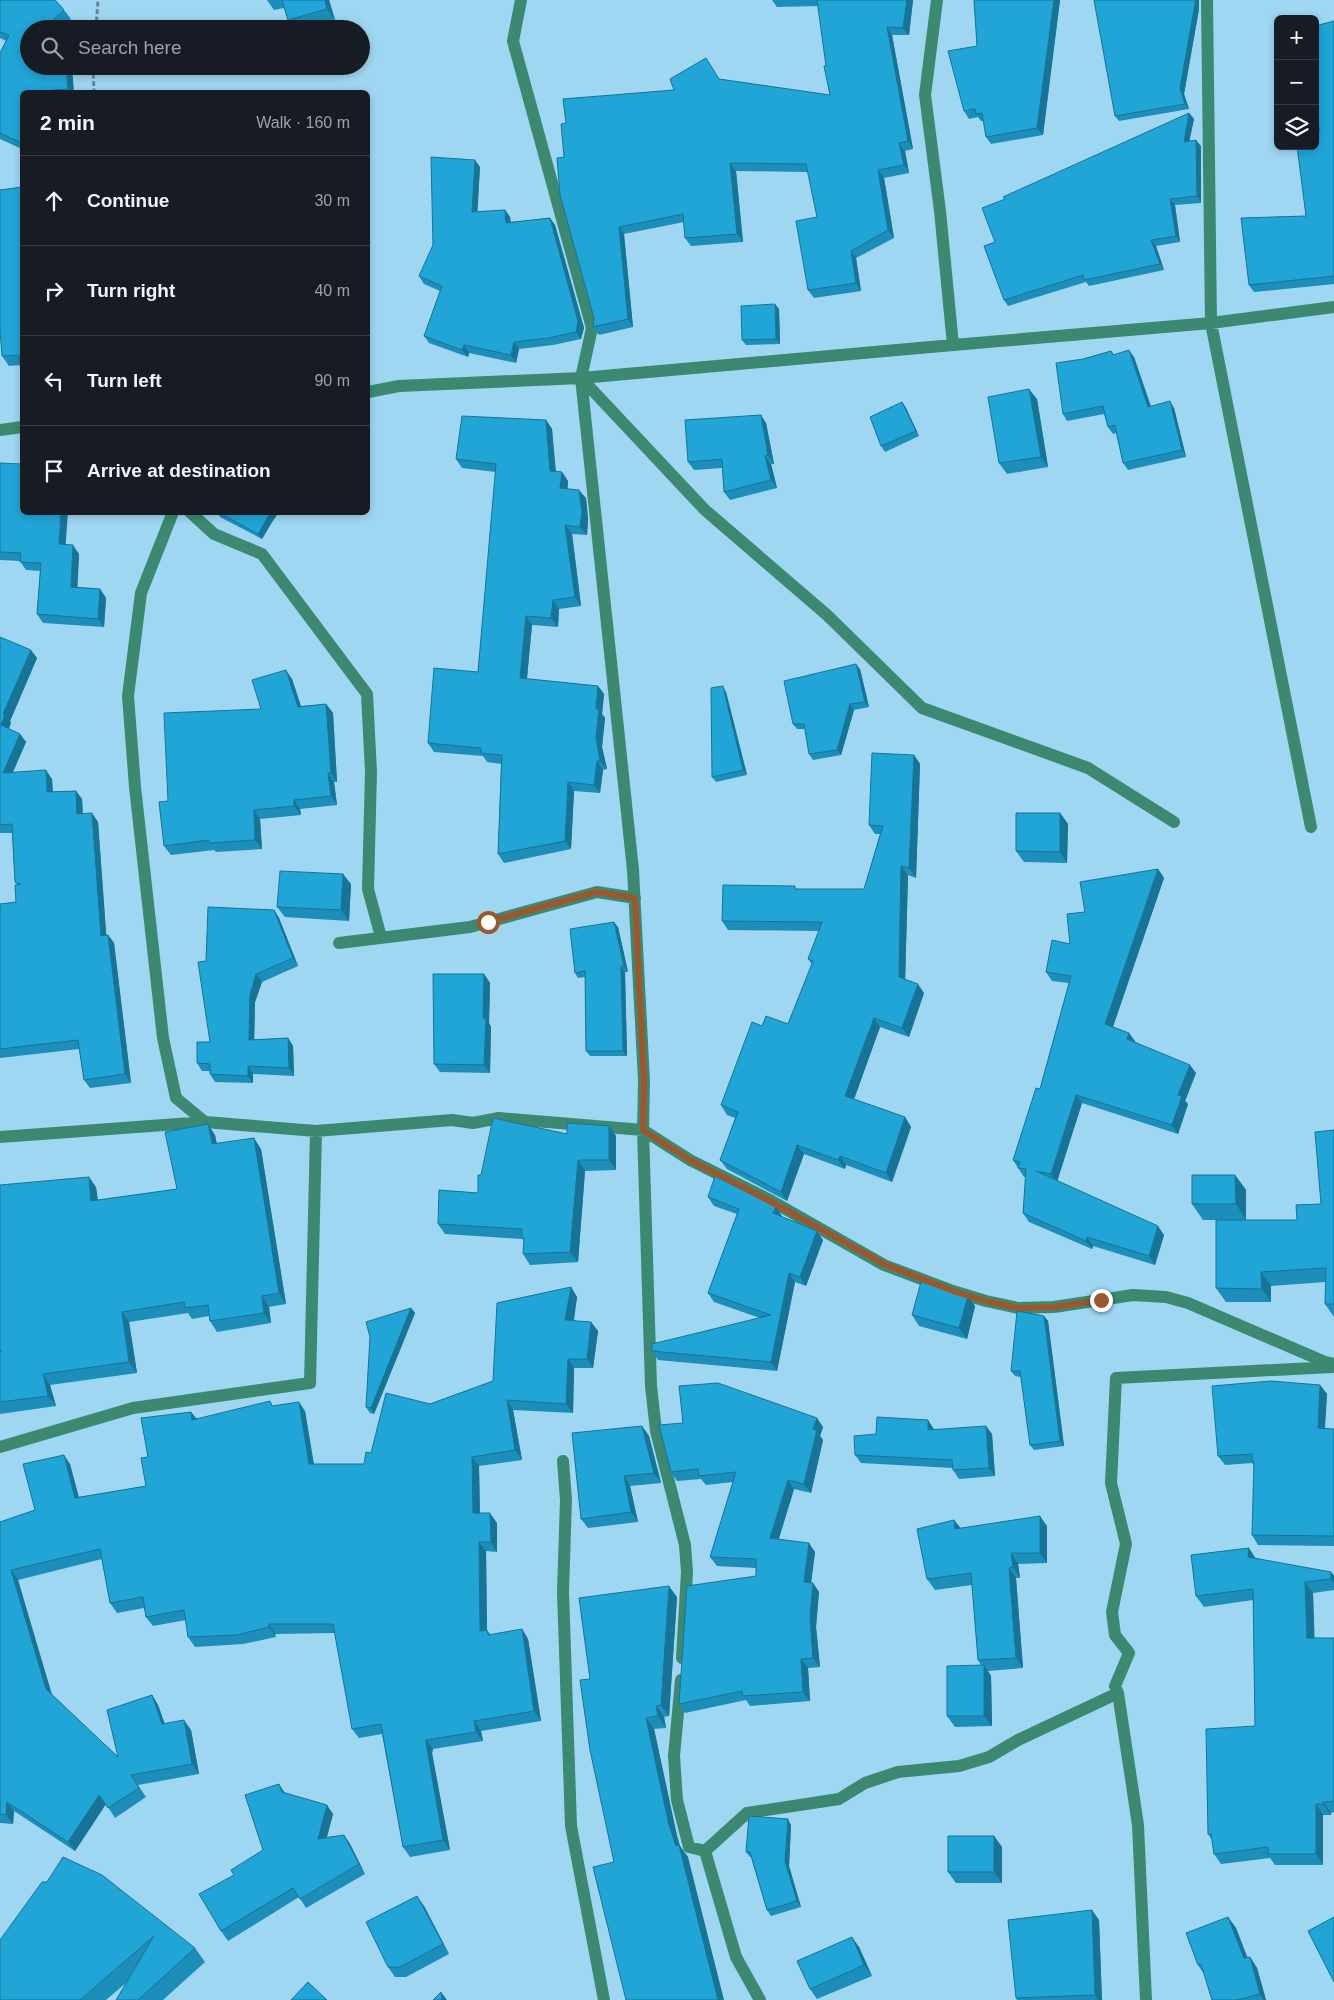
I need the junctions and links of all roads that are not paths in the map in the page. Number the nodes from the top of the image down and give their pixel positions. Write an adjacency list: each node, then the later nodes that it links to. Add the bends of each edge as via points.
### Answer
1 (521, 0): 7 (street, via 513,41 592,328)
2 (937, 0): 6 (street, via 925,94)
3 (1207, 0): 5 (street)
4 (1334, 307): 5 (street)
5 (1211, 323): 6 (street); 14 (street)
6 (953, 345): 7 (street)
7 (581, 378): 8 (street, via 399,386); 13 (street, via 705,510 827,615 922,708 1088,768); 15 (street)
8 (370, 392)
9 (20, 427): 10 (street)
10 (0, 430)
11 (172, 515): 18 (street, via 141,593 128,696 163,1038 176,1098)
12 (193, 515): 16 (street, via 214,534 262,554 367,694 371,772 368,889)
13 (1174, 822)
14 (1311, 827)
15 (635, 898): 16 (street, via 596,892 470,927); 19 (street, via 644,1081)
16 (381, 937): 17 (street)
17 (339, 942)
18 (205, 1122): 20 (street); 21 (street)
19 (643, 1130): 20 (street, via 499,1118 472,1123 452,1120); 22 (street, via 690,1160 884,1264 953,1291 1018,1308 1054,1307 1133,1295 1166,1297 1188,1303); 26 (street, via 652,1395 656,1431 685,1545 687,1572 674,1756 677,1800 689,1847)
20 (316, 1131): 23 (street, via 310,1383 133,1408)
21 (0, 1137)
22 (1334, 1365): 25 (street, via 1116,1378 1111,1483 1126,1544 1112,1612 1116,1635 1129,1654 1115,1686)
23 (0, 1447)
24 (564, 1461): 27 (street, via 563,1592 570,1826)
25 (1118, 1693): 26 (street, via 989,1757 959,1766 898,1772 865,1784 839,1799 747,1812); 29 (street, via 1138,1825)
26 (705, 1851): 28 (street, via 736,1957)
27 (604, 2000)
28 (760, 2000)
29 (1146, 2000)

